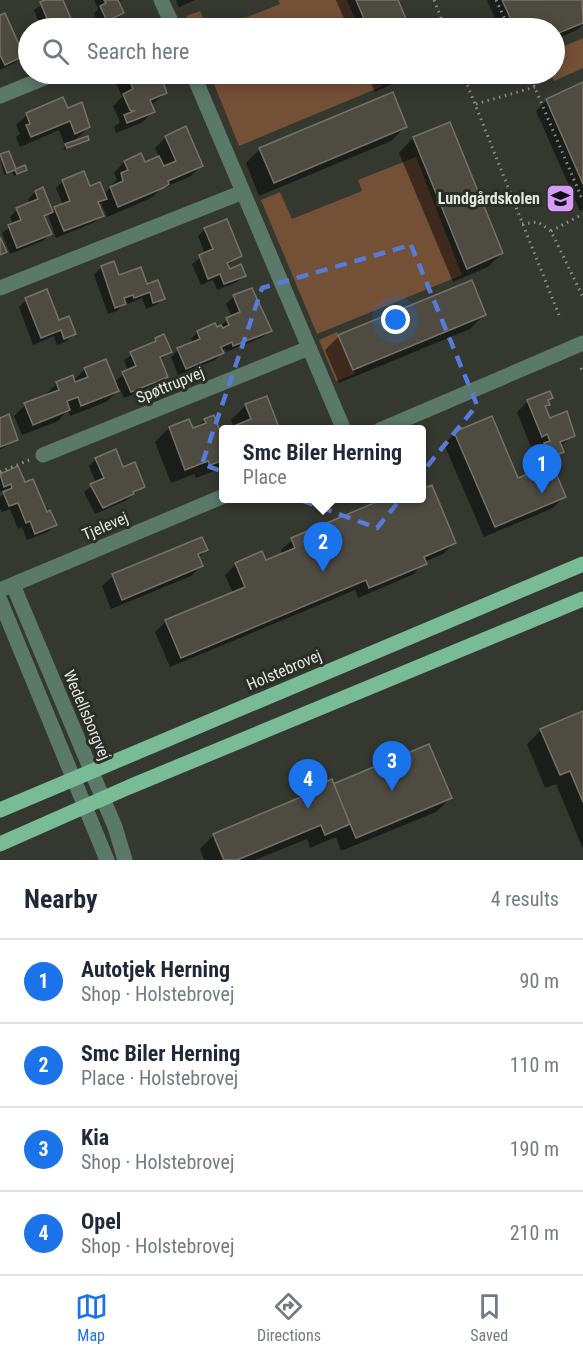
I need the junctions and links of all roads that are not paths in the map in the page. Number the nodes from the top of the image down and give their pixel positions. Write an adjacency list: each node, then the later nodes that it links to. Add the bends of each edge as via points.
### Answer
1 (161, 0): 2 (street)
2 (166, 18)
3 (29, 84): 5 (street)
4 (197, 84): 6 (street)
5 (0, 96)
6 (243, 192): 7 (street); 9 (street)
7 (0, 288)
8 (583, 343): 11 (street)
9 (309, 348): 10 (street); 12 (street, Spøttrupvej)
10 (342, 425)
11 (389, 425)
12 (43, 455)
13 (219, 498): 15 (street, Tjelevej)
14 (583, 564): 18 (main road, Holstebrovej)
15 (7, 587): 18 (street, Wedellsborgvej)
16 (583, 599): 20 (main road)
17 (0, 600): 19 (street)
18 (91, 771): 19 (main road, Holstebrovej); 20 (street, Wedellsborgvej)
19 (73, 778): 21 (street); 22 (main road, Holstebrovej)
20 (103, 799): 21 (main road); 25 (street, Wedellsborgvej)
21 (86, 806): 23 (main road); 24 (street)
22 (0, 810)
23 (0, 844)
24 (107, 860)
25 (125, 860)

